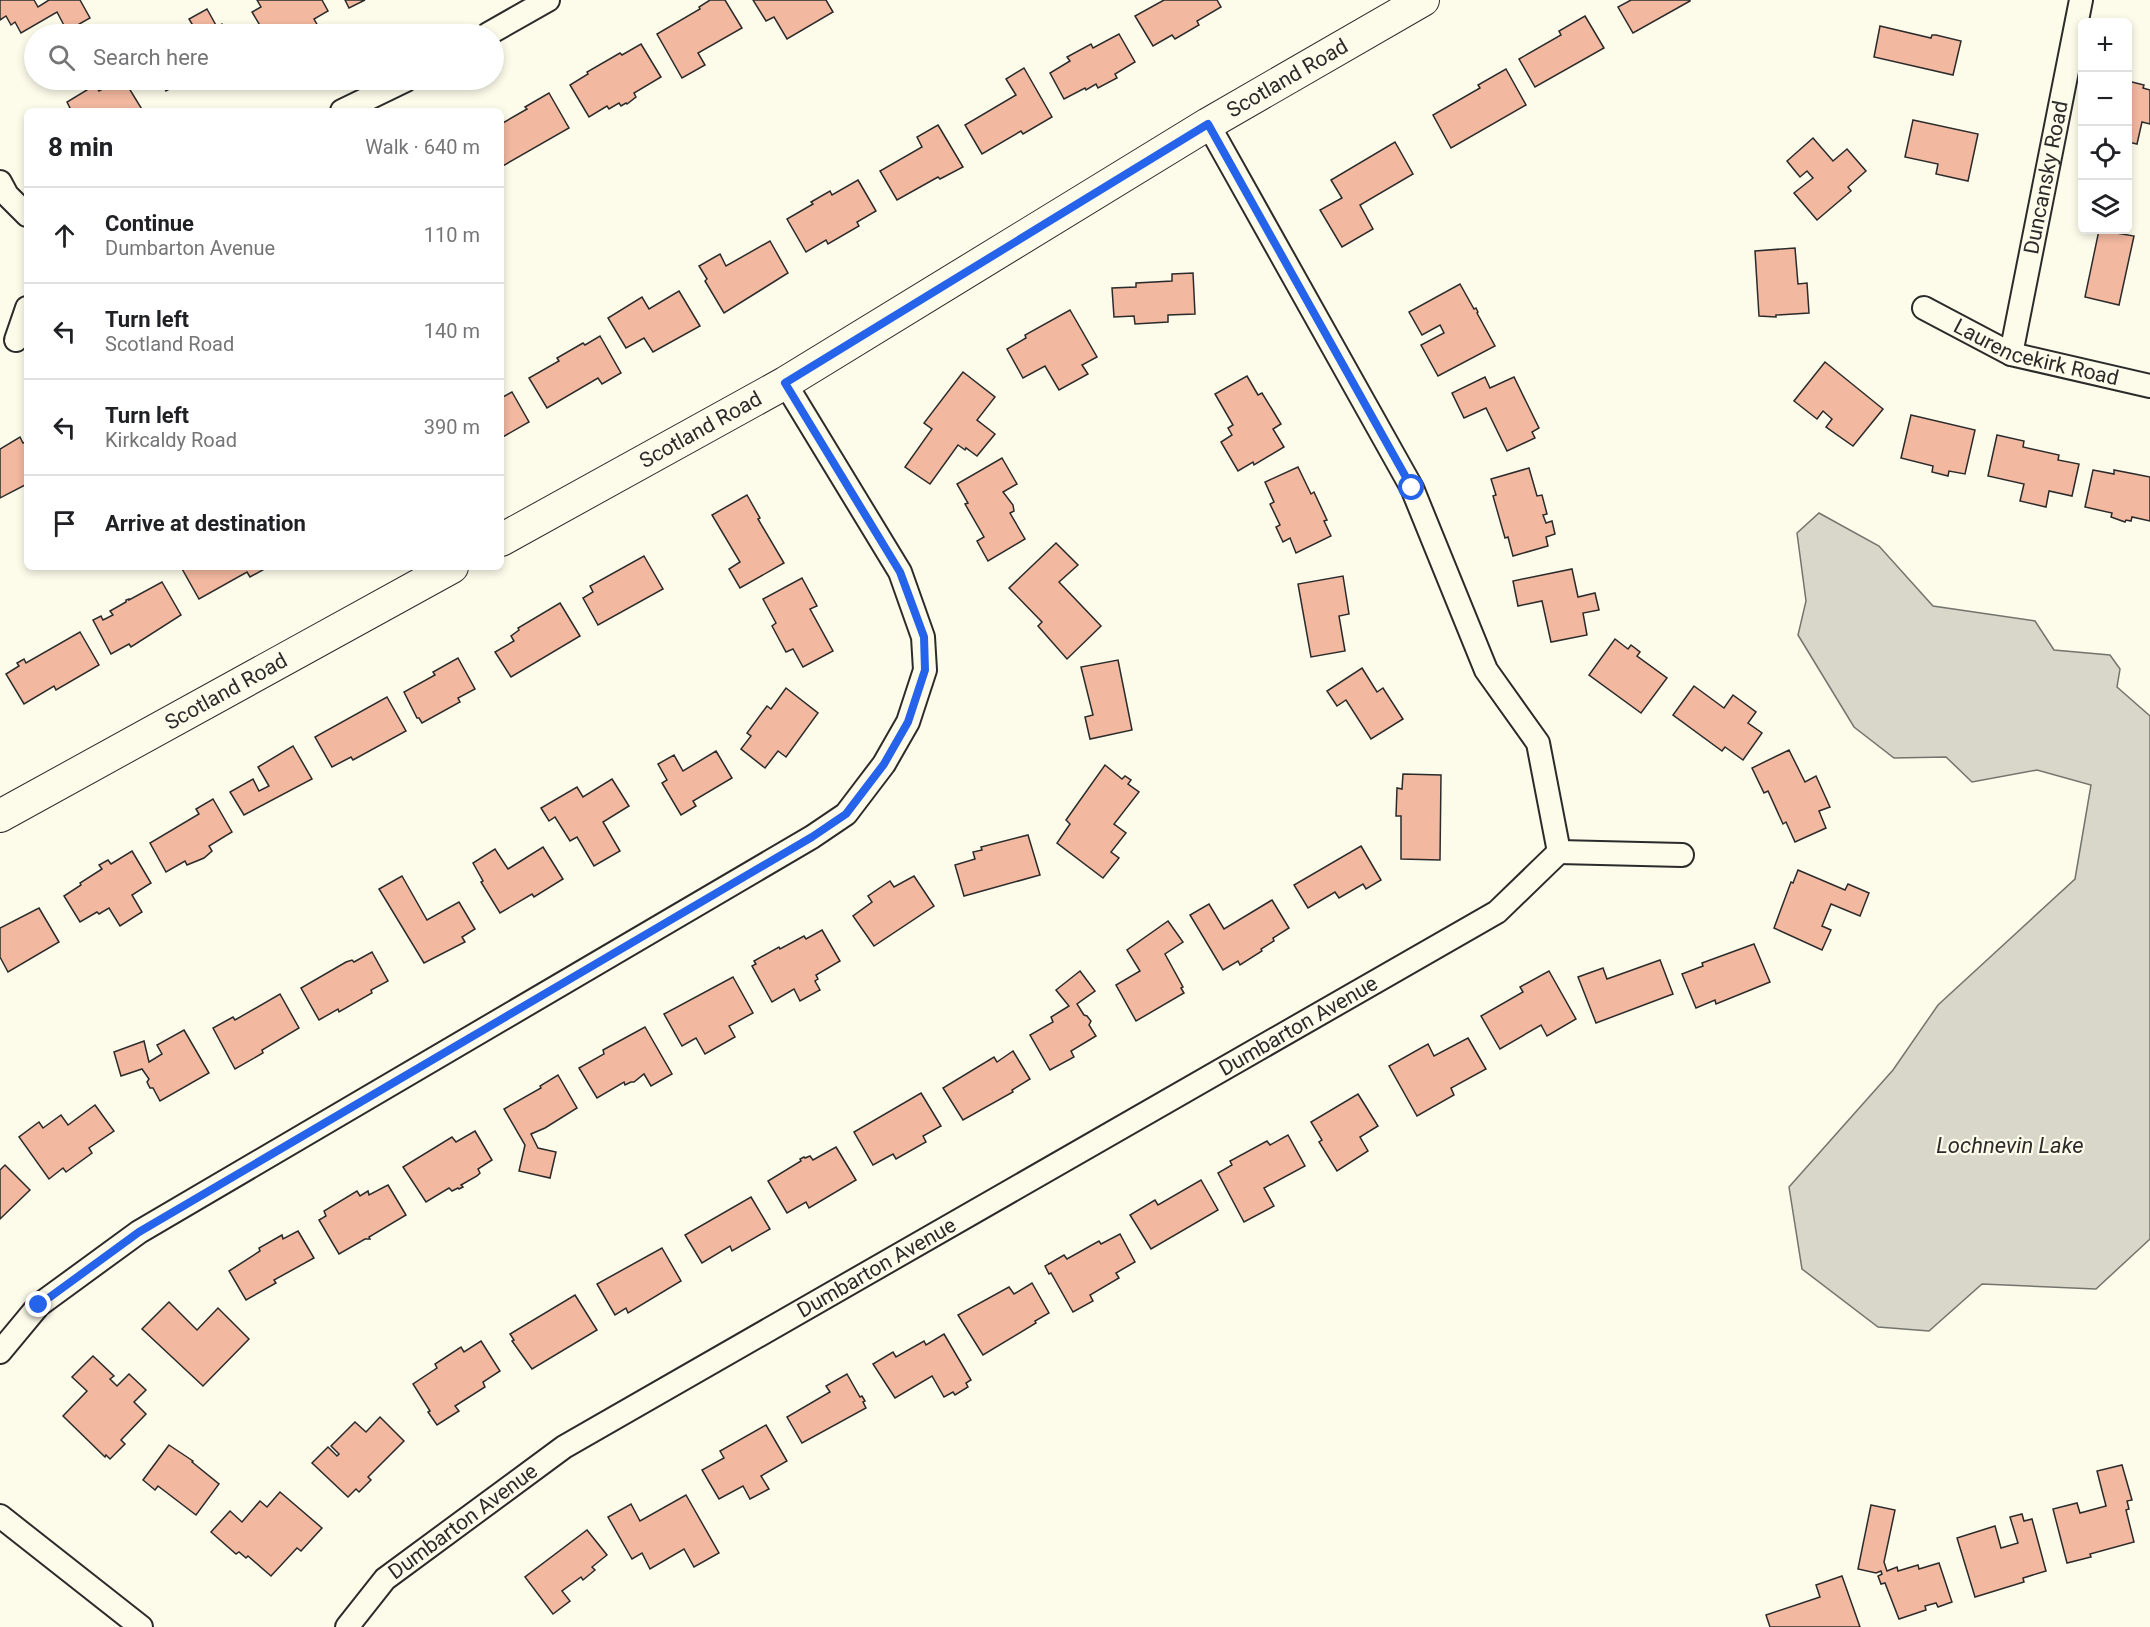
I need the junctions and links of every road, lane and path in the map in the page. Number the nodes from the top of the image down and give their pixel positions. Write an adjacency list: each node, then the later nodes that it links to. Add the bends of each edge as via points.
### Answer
1 (548, 0): 4 (street)
2 (1423, 0): 7 (street, Scotland Road)
3 (2081, 0): 13 (street, Duncansky Road)
4 (504, 25)
5 (385, 90): 6 (street)
6 (348, 108)
7 (1208, 124): 14 (street, Scotland Road); 19 (street, via 1412,488 1486,670 1538,743)
8 (0, 182): 9 (street)
9 (24, 212)
10 (1924, 308): 13 (street, Laurencekirk Road)
11 (24, 317): 12 (street)
12 (16, 340)
13 (2012, 354): 15 (street, Laurencekirk Road)
14 (785, 383): 16 (street, Scotland Road); 21 (street, via 900,572 924,637 925,670 908,722 884,764 846,814 802,844 139,1232 39,1305)
15 (2150, 386)
16 (504, 538)
17 (447, 570): 18 (street, Scotland Road)
18 (0, 816)
19 (1559, 852): 20 (street); 24 (street, Dumbarton Avenue, via 1497,912 564,1447 385,1579)
20 (1682, 855)
21 (0, 1352)
22 (0, 1516): 23 (street)
23 (141, 1627)
24 (347, 1627)

